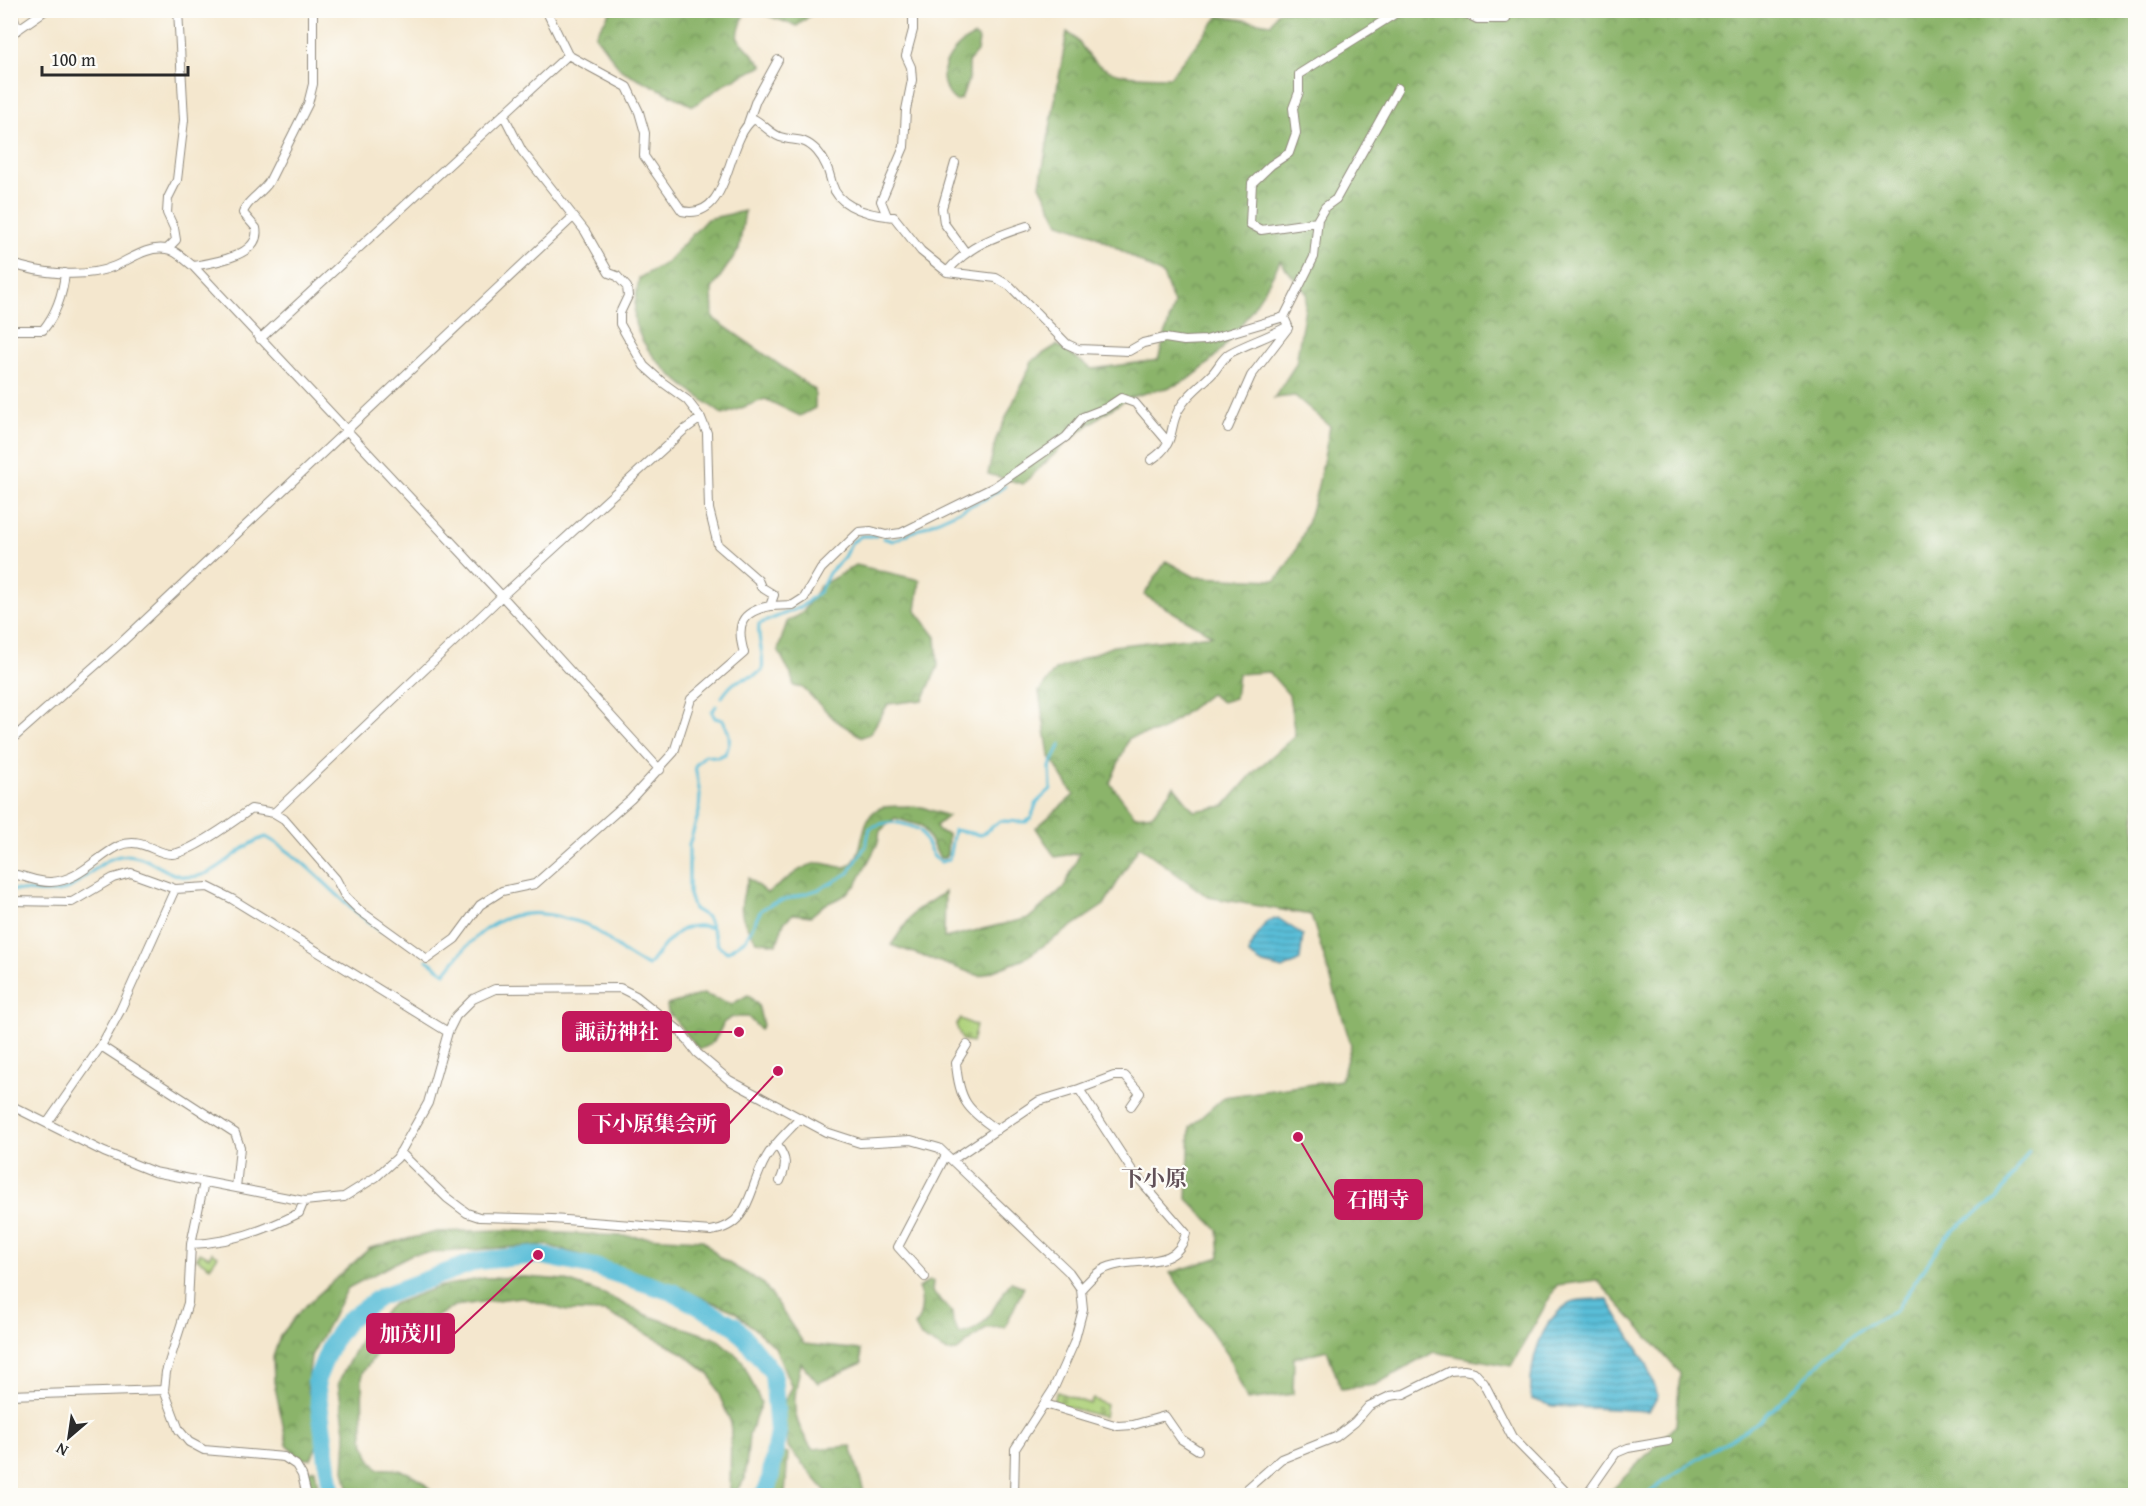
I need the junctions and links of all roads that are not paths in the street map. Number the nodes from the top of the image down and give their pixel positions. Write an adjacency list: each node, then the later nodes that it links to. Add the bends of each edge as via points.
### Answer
1 (11, 10): 10 (street)
2 (46, 10): 10 (street)
3 (178, 10): 22 (street, via 184,120 177,180 168,198 167,213 176,240)
4 (313, 10): 25 (street, via 313,84 309,104 263,192 244,207 243,213 256,228 255,238 227,261)
5 (546, 10): 12 (street)
6 (913, 10): 18 (street, via 913,30 906,56 912,80 904,147 881,201)
7 (1401, 10): 20 (street, via 1299,74 1299,92 1293,108 1296,133 1289,153 1252,183 1250,224 1261,230)
8 (1459, 10): 9 (street, via 1477,19)
9 (1506, 19)
10 (18, 30): 11 (street)
11 (10, 35)
12 (568, 55): 15 (street); 16 (street, via 627,87 645,133 644,156 682,211 696,212 717,196 726,182 741,131)
13 (778, 60): 16 (street)
14 (1398, 88): 20 (street, via 1336,199 1325,207)
15 (504, 116): 19 (street, via 522,151); 31 (street)
16 (748, 123): 18 (street, via 754,119 778,136 800,139 817,151 831,172 839,195 856,209)
17 (955, 163): 23 (street, via 942,207 944,223)
18 (887, 216): 26 (street, via 901,223 921,251)
19 (573, 217): 32 (street, via 609,273 627,287 620,324 644,366 687,400); 34 (street)
20 (1317, 222): 28 (street, via 1314,257)
21 (1027, 226): 23 (street, via 989,238)
22 (168, 249): 25 (street); 27 (street, via 142,253 113,267)
23 (966, 253): 26 (street)
24 (10, 263): 27 (street)
25 (193, 266): 31 (street)
26 (947, 272): 28 (street, via 996,278 1010,286 1067,344 1078,349 1129,351 1165,338 1206,340)
27 (65, 273): 30 (street, via 51,321 43,330)
28 (1284, 317): 29 (street)
29 (1288, 326): 33 (street, via 1251,376); 35 (street, via 1227,355 1182,405 1173,419)
30 (10, 330)
31 (260, 339): 34 (street)
32 (701, 418): 37 (street); 38 (street, via 707,433 709,509 718,545 774,595)
33 (1228, 428)
34 (345, 429): 37 (street); 39 (street, via 122,642)
35 (1168, 442): 36 (street, via 1165,451); 38 (street, via 1135,403 1121,398 1083,417 1066,437 994,487 901,533 859,532 821,569 804,598 793,605)
36 (1151, 460)
37 (502, 596): 40 (street); 41 (street)
38 (770, 606): 40 (street, via 757,609 741,624 738,634 744,652 737,661 690,699 674,752)
39 (10, 741)
40 (660, 770): 41 (street, via 535,884 502,891 480,905 455,939 427,959 359,910 301,838)
41 (274, 813): 42 (street, via 251,809 205,841 178,854 168,855 146,844 121,845 62,881)
42 (10, 874)
43 (175, 889): 44 (street, via 131,873 113,878 72,902); 45 (street, via 208,887 232,899); 47 (street)
44 (10, 901)
45 (448, 1032): 51 (street, via 456,1016 473,999 495,989 620,988 681,1032 697,1053 729,1080); 55 (street, via 428,1103)
46 (967, 1045): 53 (street, via 956,1063 961,1098 974,1114)
47 (101, 1046): 52 (street); 59 (street, via 235,1133 240,1147)
48 (1079, 1089): 50 (street, via 1125,1076 1140,1093); 53 (street, via 1039,1101); 63 (street, via 1133,1172 1186,1233 1184,1244 1166,1260 1117,1264 1101,1270)
49 (10, 1105): 52 (street)
50 (1131, 1106)
51 (800, 1118): 54 (street); 56 (street, via 860,1143 911,1140 939,1148)
52 (48, 1122): 58 (street, via 104,1152 154,1172)
53 (997, 1130): 56 (street)
54 (777, 1145): 55 (street, via 767,1156 751,1189 745,1212 726,1229 711,1231 479,1217 447,1198); 57 (street, via 786,1165)
55 (400, 1152): 60 (street, via 376,1177 344,1197)
56 (949, 1157): 62 (street, via 898,1247); 63 (street, via 1069,1272)
57 (780, 1181)
58 (204, 1182): 59 (street); 61 (street)
59 (236, 1188): 60 (street)
60 (304, 1201): 61 (street, via 300,1213 280,1223 219,1243)
61 (191, 1244): 64 (street, via 188,1303)
62 (925, 1277)
63 (1081, 1289): 66 (street, via 1083,1309 1074,1343)
64 (164, 1389): 65 (street); 69 (street, via 179,1430 189,1442 204,1450 284,1457 302,1475)
65 (10, 1395)
66 (1045, 1404): 68 (street, via 1119,1426 1165,1416 1181,1439); 70 (street, via 1016,1449)
67 (1668, 1440): 73 (street, via 1616,1453)
68 (1198, 1450)
69 (306, 1496)
70 (1014, 1496)
71 (1239, 1496): 72 (street, via 1281,1459 1336,1437 1369,1406 1450,1371 1464,1370 1474,1372 1484,1383 1512,1437)
72 (1570, 1496)
73 (1586, 1496)

